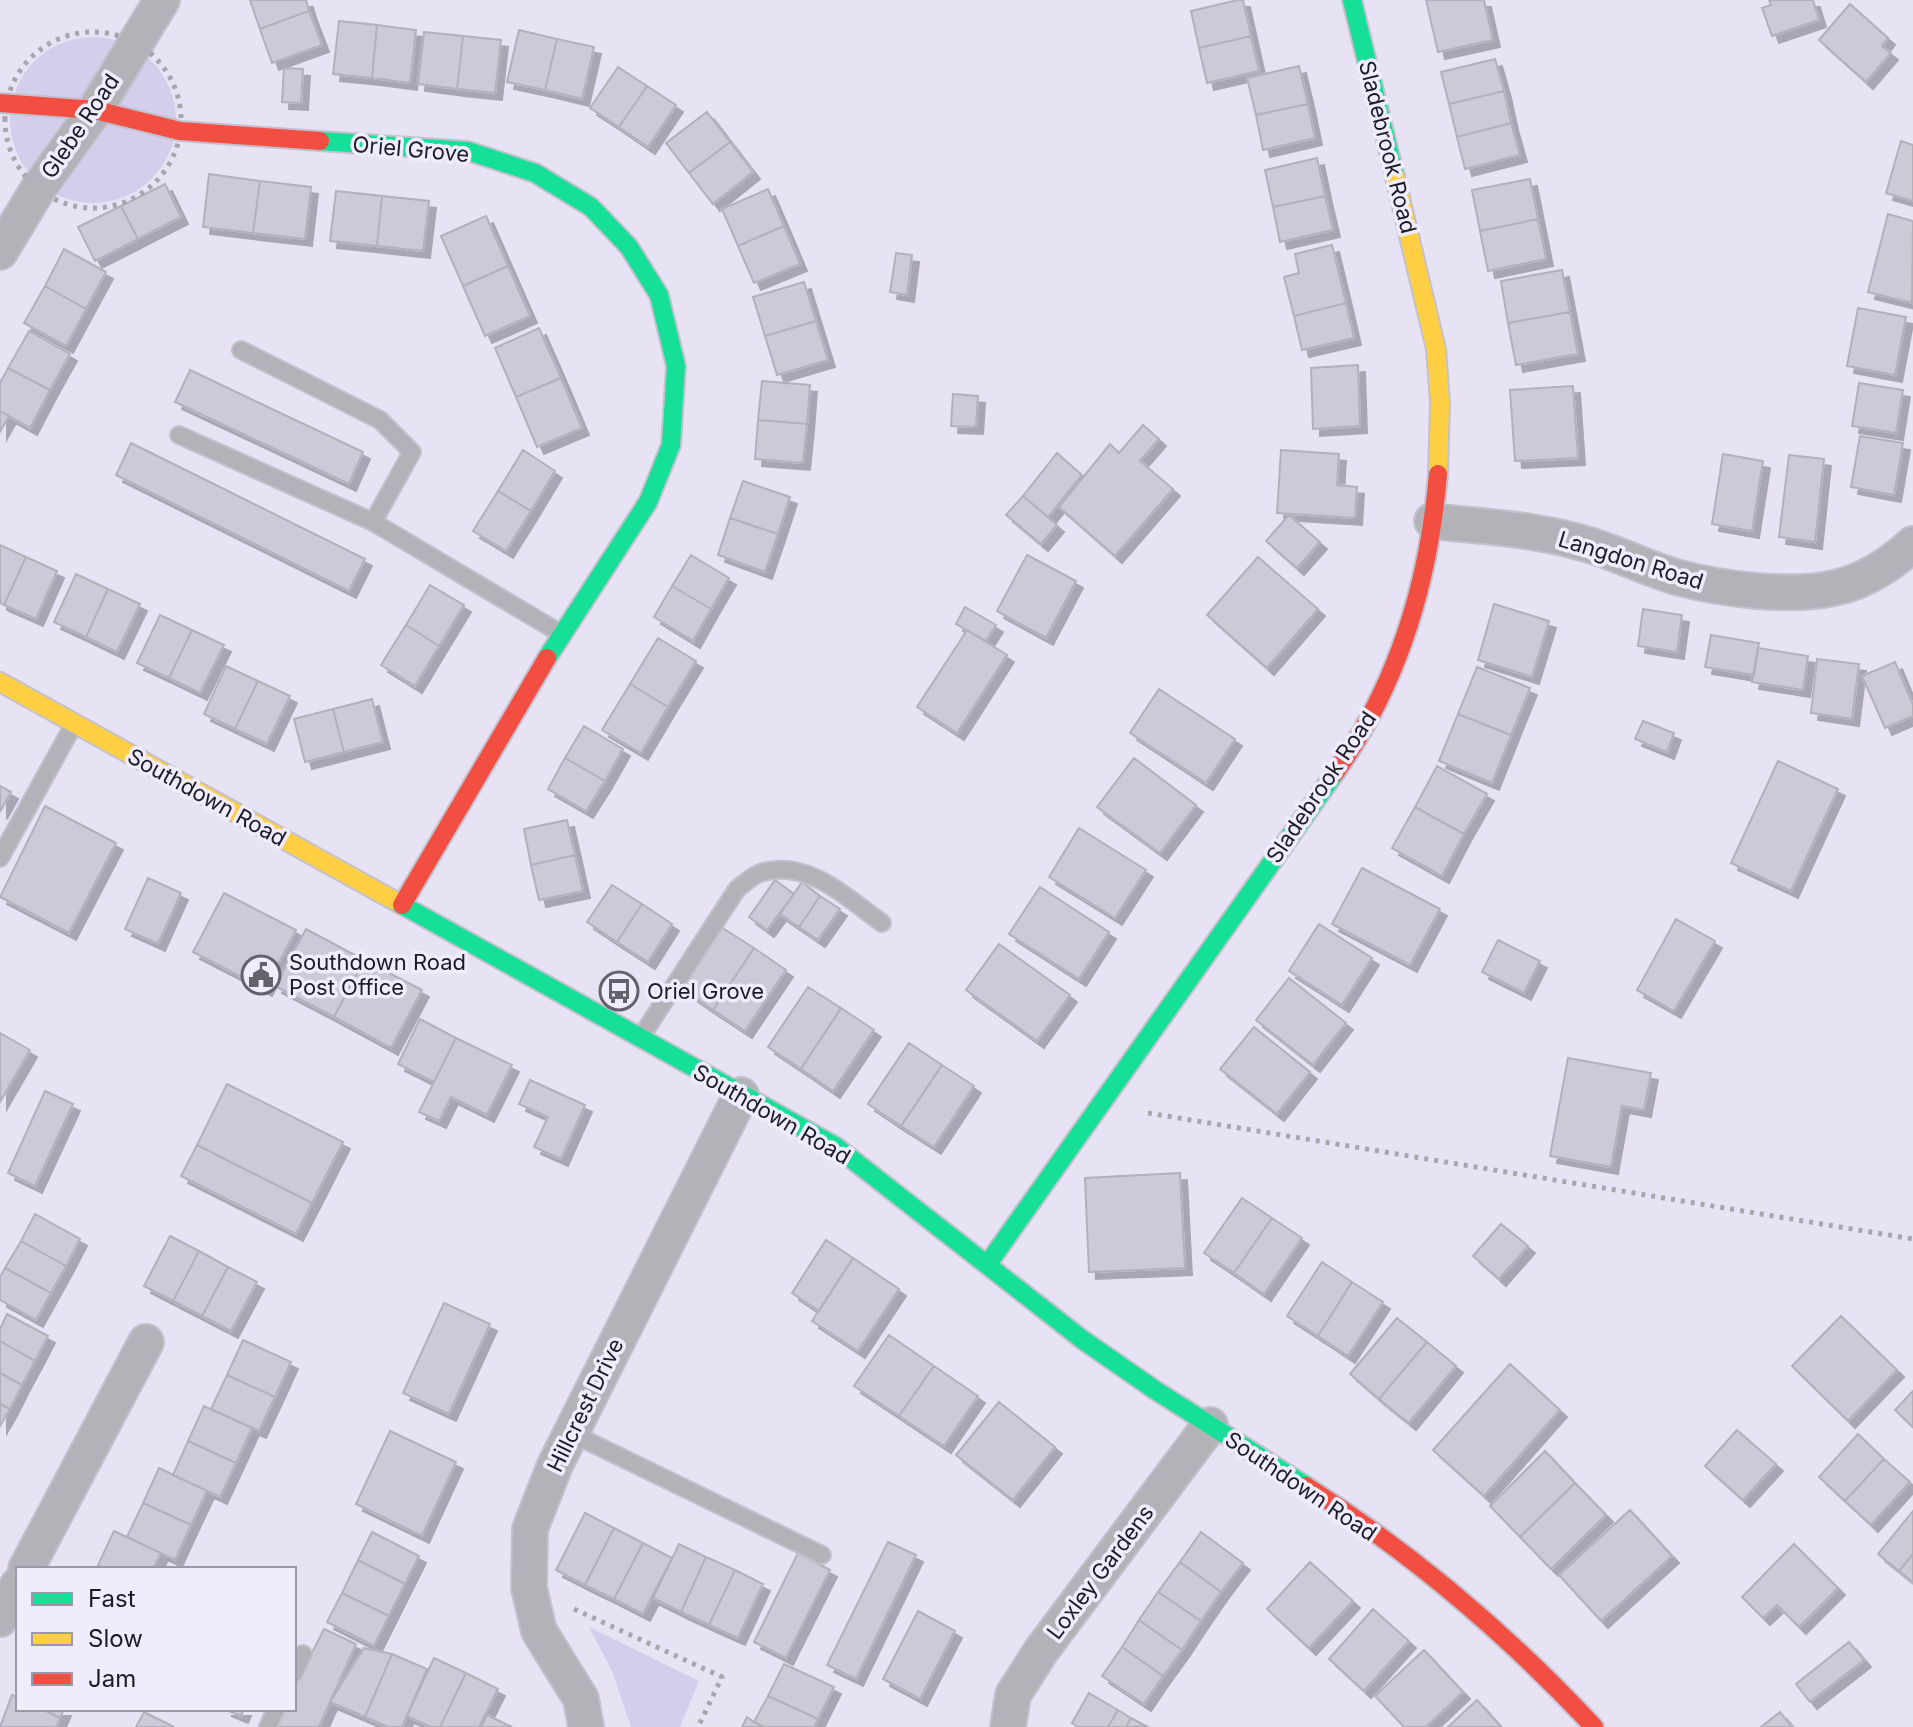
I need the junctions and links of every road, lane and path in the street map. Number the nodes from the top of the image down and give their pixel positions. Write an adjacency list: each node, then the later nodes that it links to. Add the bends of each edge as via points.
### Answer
1 (162, 0): 4 (street, Glebe Road)
2 (1352, 0): 8 (street, Sladebrook Road, via 1437,363 1440,421)
3 (0, 103): 4 (street, Oriel Grove)
4 (95, 110): 5 (street, Glebe Road); 11 (street, Oriel Grove, via 180,131 468,151 535,173 591,207 629,247 659,295 676,366 671,445 648,502)
5 (0, 252)
6 (241, 350): 9 (lane, via 380,420 412,452)
7 (179, 435): 9 (lane)
8 (1432, 521): 10 (street, Langdon Road, via 1588,544 1675,577 1803,592 1834,588 1880,569); 19 (street, Sladebrook Road, via 1414,608 1377,704 1344,761)
9 (373, 522): 11 (lane)
10 (1913, 544)
11 (561, 633): 15 (street, Oriel Grove)
12 (0, 682): 13 (street, Southdown Road)
13 (75, 723): 14 (lane); 15 (street, Southdown Road)
14 (0, 858)
15 (402, 905): 17 (street, Southdown Road)
16 (882, 923): 17 (lane, via 814,875 789,868 760,872 737,889)
17 (640, 1039): 18 (street, Southdown Road)
18 (741, 1095): 21 (street, Southdown Road, via 835,1146); 24 (street, Hillcrest Drive)
19 (1099, 1105): 20 (path); 21 (street, Sladebrook Road)
20 (1913, 1239)
21 (987, 1265): 23 (street, Southdown Road, via 1083,1340)
22 (146, 1342): 26 (street)
23 (1210, 1425): 34 (street, Loxley Gardens, via 1041,1651 1013,1695); 35 (street, Southdown Road, via 1319,1494 1471,1608 1541,1670)
24 (571, 1433): 25 (lane); 27 (street, Hillcrest Drive, via 530,1529)
25 (822, 1555)
26 (27, 1567)
27 (529, 1588): 32 (street, Hillcrest Drive, via 539,1631 581,1699); 33 (path, via 722,1677)
28 (16, 1589): 29 (street)
29 (0, 1619)
30 (303, 1654): 31 (lane)
31 (296, 1669)
32 (586, 1727)
33 (698, 1727)
34 (1008, 1727)
35 (1594, 1727)

